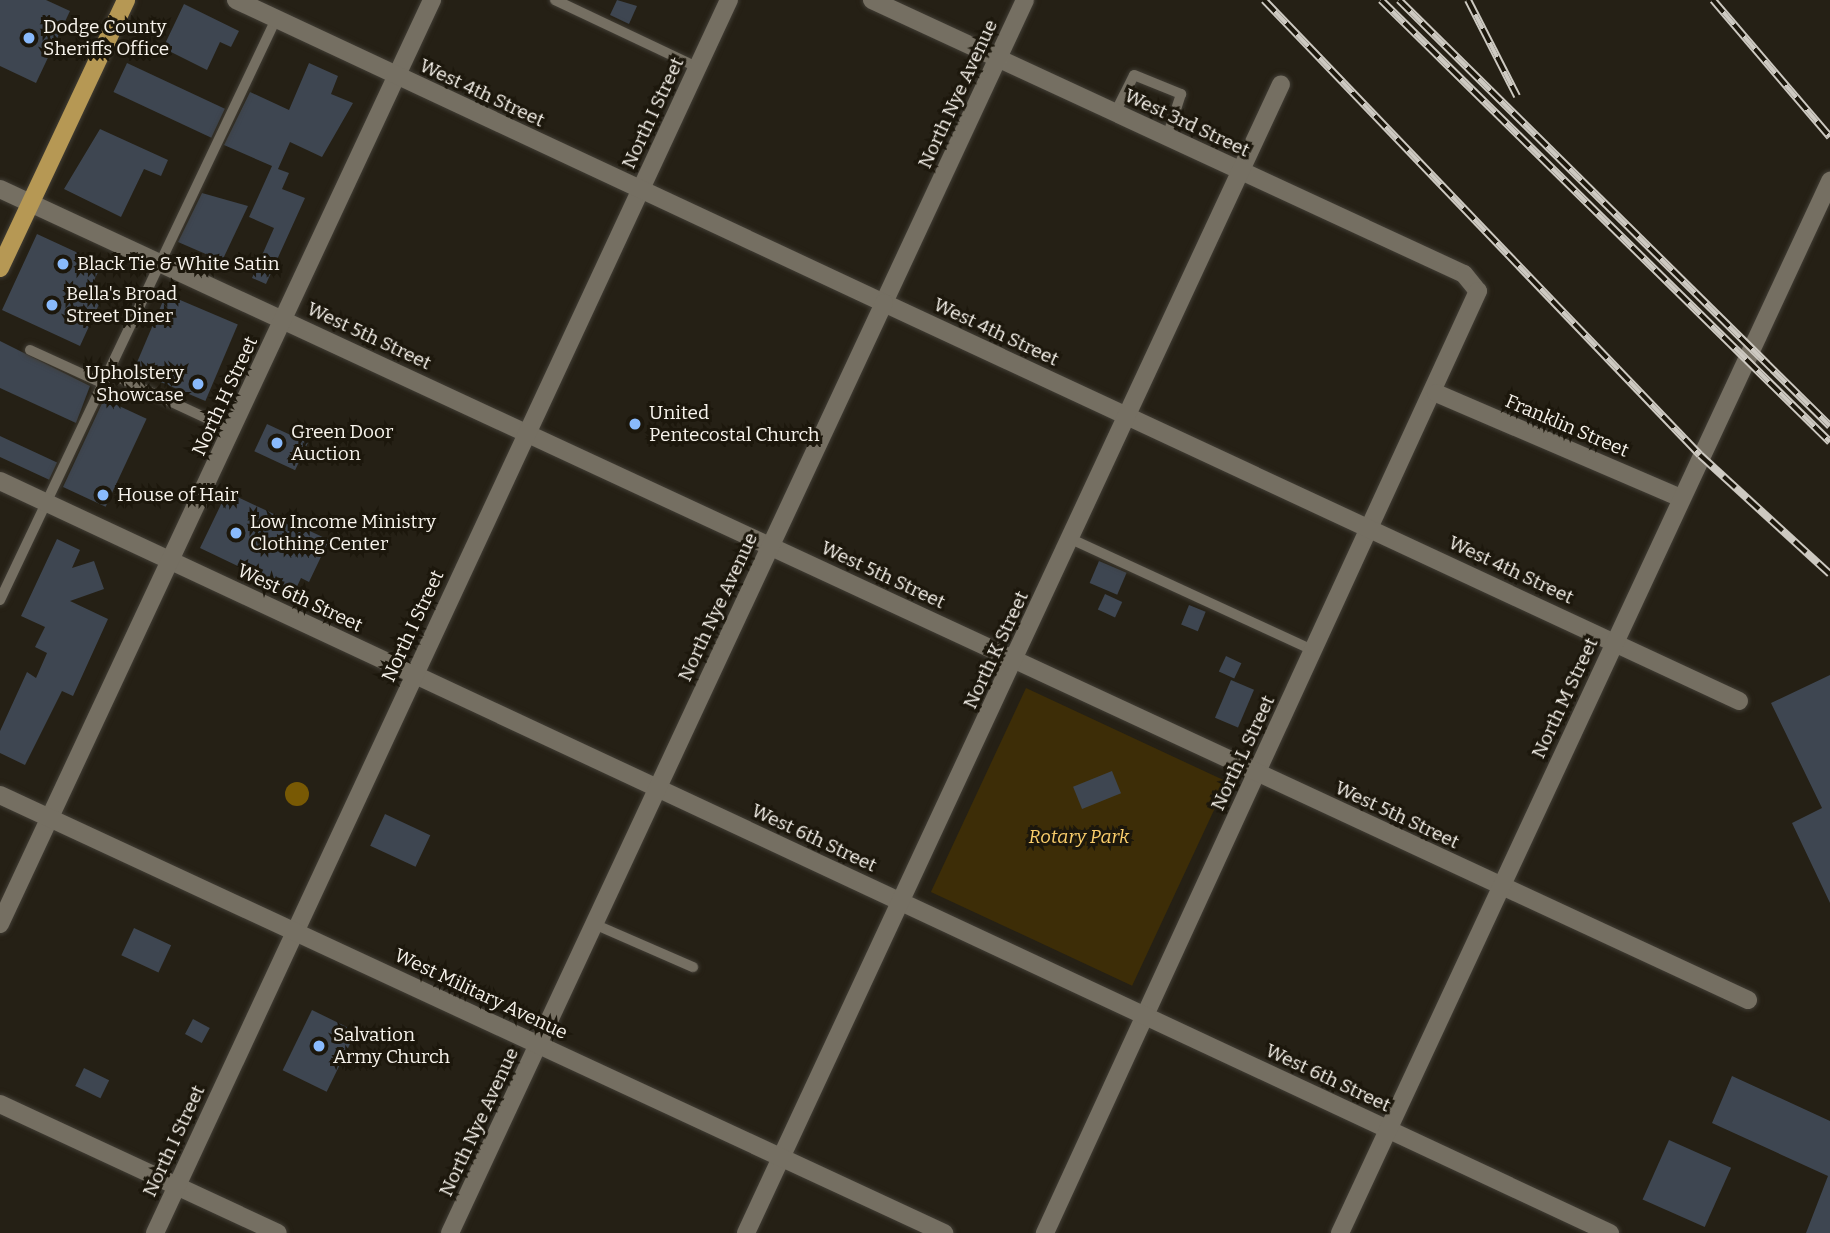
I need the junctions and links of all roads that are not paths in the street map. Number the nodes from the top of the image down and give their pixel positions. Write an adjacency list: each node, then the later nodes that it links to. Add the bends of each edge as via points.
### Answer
1 (126, 0): 19 (main road)
2 (236, 0): 8 (street, West 4th Street)
3 (432, 0): 11 (street, North H Street)
4 (555, 0): 10 (lane)
5 (729, 0): 10 (street, North I Street)
6 (872, 0): 9 (street, West 3rd Street)
7 (1025, 0): 9 (street, North Nye Avenue)
8 (276, 19): 11 (street, West 4th Street); 20 (lane)
9 (997, 59): 13 (street, West 3rd Street); 23 (street, North Nye Avenue)
10 (697, 67): 18 (street, North I Street)
11 (397, 76): 18 (street, West 4th Street); 24 (street, North H Street)
12 (1281, 83): 15 (street, North K Street)
13 (1115, 113): 14 (street, West 3rd Street); 14 (lane, via 1134,75 1181,94)
14 (1167, 137): 15 (street, West 3rd Street)
15 (1241, 171): 22 (street, West 3rd Street, via 1464,274); 29 (street, North K Street)
16 (1830, 181): 33 (street, North M Street)
17 (0, 189): 19 (street, West 5th Street)
18 (640, 191): 23 (street, West 4th Street); 31 (street, North I Street)
19 (30, 203): 20 (street, West 5th Street); 21 (main road)
20 (160, 264): 24 (street, West 5th Street); 26 (lane)
21 (0, 268)
22 (1478, 291): 28 (street, North L Street)
23 (884, 303): 29 (street, West 4th Street); 37 (street, North Nye Avenue)
24 (284, 320): 30 (street, North H Street); 31 (street, West 5th Street)
25 (30, 350): 27 (lane)
26 (107, 372): 27 (lane); 30 (lane)
27 (102, 383): 34 (lane)
28 (1436, 393): 33 (street, Franklin Street); 35 (street, North L Street)
29 (1128, 415): 35 (street, West 4th Street); 36 (street, North K Street)
30 (232, 430): 38 (street, North H Street)
31 (527, 432): 37 (street, West 5th Street); 43 (street, North I Street)
32 (0, 481): 34 (street, West 6th Street)
33 (1681, 498): 40 (street, North M Street)
34 (45, 503): 38 (street, West 6th Street); 39 (lane)
35 (1373, 529): 40 (street, West 4th Street); 41 (street, North L Street)
36 (1071, 539): 41 (lane); 42 (street, North K Street)
37 (770, 545): 42 (street, West 5th Street); 46 (street, North Nye Avenue)
38 (171, 561): 43 (street, West 6th Street); 48 (street, North H Street)
39 (0, 600)
40 (1614, 642): 44 (street, West 4th Street); 49 (street, North M Street)
41 (1315, 651): 45 (street, North L Street)
42 (1015, 660): 45 (street, West 5th Street); 50 (street, North K Street)
43 (414, 674): 46 (street, West 6th Street); 53 (street, North I Street)
44 (1739, 701)
45 (1257, 773): 49 (street, West 5th Street); 56 (street, North L Street)
46 (657, 787): 50 (street, West 6th Street); 52 (street, North Nye Avenue)
47 (0, 794): 48 (street, West Military Avenue)
48 (49, 817): 51 (street, North H Street); 53 (street, West Military Avenue)
49 (1501, 886): 55 (street, West 5th Street); 59 (street, North M Street)
50 (901, 902): 56 (street, West 6th Street); 60 (street, North K Street)
51 (0, 924)
52 (594, 924): 54 (lane); 57 (street, North Nye Avenue)
53 (294, 931): 57 (street, West Military Avenue); 61 (street, North I Street)
54 (693, 967)
55 (1748, 1000)
56 (1144, 1016): 59 (street, West 6th Street); 67 (street, North L Street)
57 (539, 1043): 60 (street, West Military Avenue); 64 (street, North Nye Avenue)
58 (0, 1104): 61 (street)
59 (1388, 1130): 68 (street, North M Street); 69 (street, West 6th Street)
60 (781, 1156): 65 (street, North K Street); 66 (street, West Military Avenue)
61 (177, 1186): 62 (street, North I Street); 63 (street)
62 (155, 1233)
63 (278, 1233)
64 (450, 1233)
65 (746, 1233)
66 (944, 1233)
67 (1045, 1233)
68 (1340, 1233)
69 (1610, 1233)

